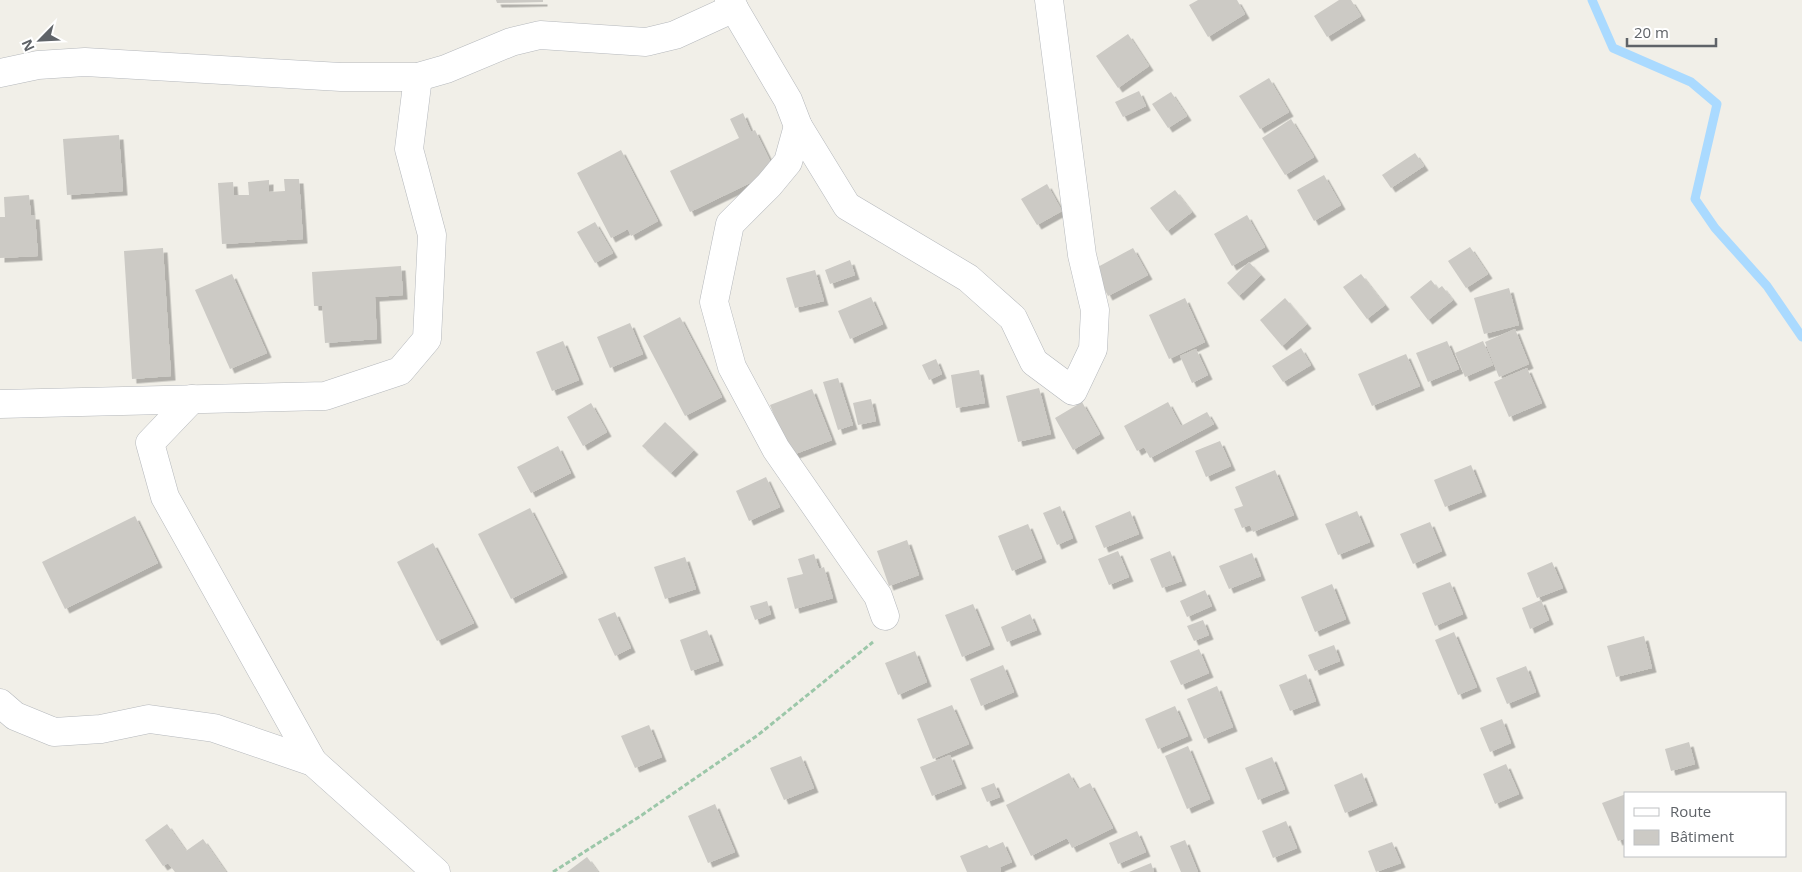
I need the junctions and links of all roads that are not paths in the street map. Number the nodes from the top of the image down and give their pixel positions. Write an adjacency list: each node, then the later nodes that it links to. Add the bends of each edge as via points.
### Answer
1 (1049, 0): 5 (street, via 1082,255 1095,310 1093,349 1073,391 1034,362 1013,318 968,278 847,206)
2 (731, 4): 4 (street, via 676,34 646,42 540,35 511,42); 5 (street, via 788,100)
3 (0, 73): 4 (street, via 38,65 85,62 341,77)
4 (418, 77): 6 (street, via 409,149 432,235 427,339 400,371 325,396)
5 (798, 126): 8 (street, via 788,162 730,224 714,302 732,367 776,449 878,596)
6 (192, 399): 7 (street); 10 (street, via 150,443 165,497)
7 (0, 404)
8 (885, 616)
9 (0, 703): 10 (street, via 15,716 54,732 102,729 149,719 214,728)
10 (312, 762): 11 (street)
11 (436, 872)

